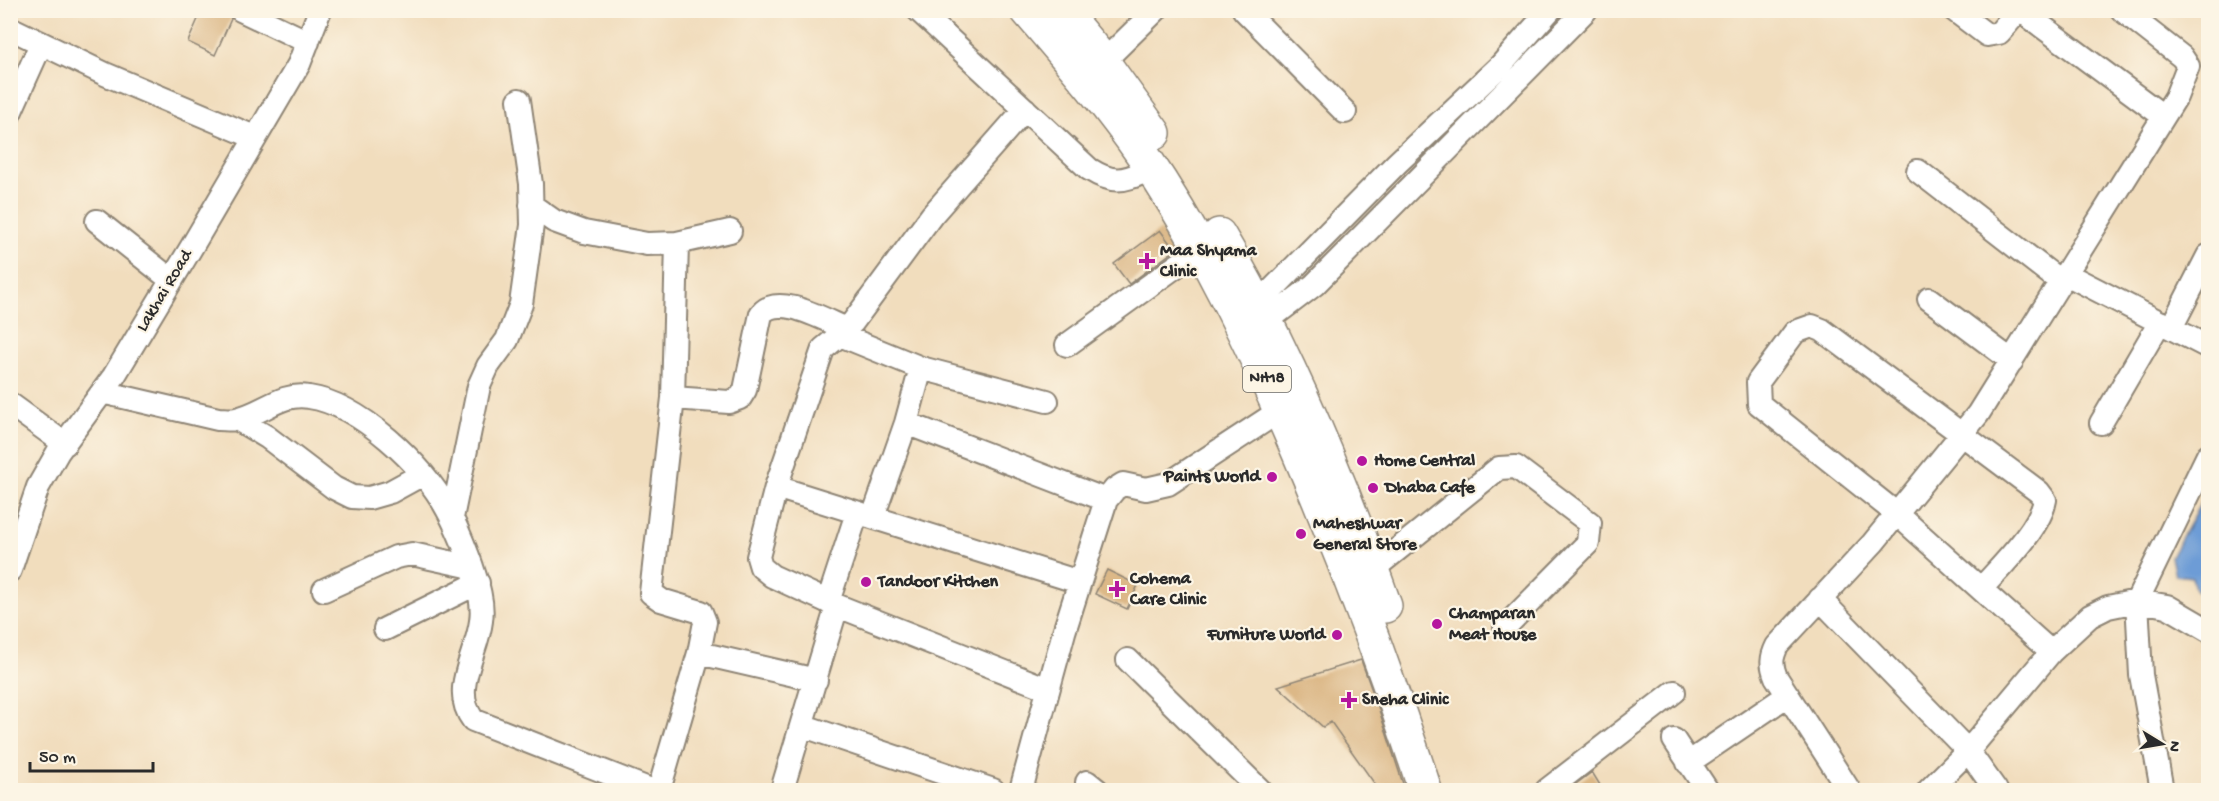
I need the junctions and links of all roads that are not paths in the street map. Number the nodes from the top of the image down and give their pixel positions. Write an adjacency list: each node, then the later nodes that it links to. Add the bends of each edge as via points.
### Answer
1 (240, 10): 14 (street)
2 (320, 10): 14 (street, Lakhai Road)
3 (918, 10): 18 (street)
4 (1027, 10): 23 (highway, NH18, via 1087,81)
5 (1060, 10): 16 (highway, NH18)
6 (1156, 10): 16 (street)
7 (1244, 10): 19 (street)
8 (1551, 10): 34 (street, via 1398,163)
9 (1586, 10): 34 (street, via 1314,285)
10 (1954, 10): 11 (street, via 1987,35 1999,33)
11 (2019, 10): 21 (street)
12 (2122, 10): 21 (street, via 2188,66 2176,97)
13 (10, 28): 15 (street)
14 (308, 42): 22 (street, Lakhai Road, via 299,64)
15 (41, 44): 20 (street); 22 (street)
16 (1103, 62): 34 (highway, NH18, via 1191,188)
17 (519, 100): 25 (street)
18 (1025, 109): 23 (street, via 1104,179 1121,181); 36 (street, via 932,215)
19 (1345, 112)
20 (10, 113)
21 (2163, 116): 31 (street)
22 (254, 136): 32 (street, Lakhai Road)
23 (1152, 169): 29 (highway, NH18)
24 (1918, 171): 31 (street)
25 (531, 205): 28 (street, via 554,221 584,232 647,244); 57 (street, via 522,304 507,340 479,386)
26 (97, 221): 32 (street)
27 (730, 231): 28 (street)
28 (677, 243): 42 (street)
29 (1200, 249): 34 (highway, NH18); 37 (street)
30 (2208, 256): 35 (street)
31 (2063, 278): 35 (street); 39 (street)
32 (171, 279): 41 (street, Lakhai Road)
33 (1929, 298): 39 (street)
34 (1257, 321): 45 (highway, NH18); 59 (highway, NH18)
35 (2166, 325): 38 (street); 48 (street)
36 (843, 332): 40 (street); 42 (street, via 793,307 766,307 740,398 729,402); 53 (street, via 822,349)
37 (1067, 345)
38 (2208, 347)
39 (2012, 361): 49 (street)
40 (921, 368): 43 (street); 47 (street)
41 (102, 392): 46 (street, via 194,415); 50 (street, Lakhai Road)
42 (673, 398): 71 (street, via 651,593 701,612 705,622)
43 (1047, 401)
44 (10, 404): 50 (street)
45 (1281, 411): 54 (street, via 1168,484 1146,489 1124,484); 87 (highway, NH18, via 1366,616)
46 (237, 419): 52 (street, via 352,497 380,495); 52 (street, via 284,397 307,396 329,401 370,424)
47 (906, 423): 54 (street); 56 (street)
48 (2101, 423)
49 (1962, 435): 55 (street); 55 (street, via 1822,330 1812,326 1795,333 1758,382 1759,404); 62 (street, via 2045,500 2032,527)
50 (65, 444): 58 (street, Lakhai Road, via 38,487)
51 (2208, 455): 65 (street)
52 (421, 475): 57 (street)
53 (776, 487): 56 (street); 66 (street, via 760,543 761,567)
54 (1106, 500): 61 (street)
55 (1897, 514): 62 (street); 64 (street)
56 (865, 515): 61 (street); 66 (street)
57 (452, 518): 60 (street)
58 (10, 570)
59 (1372, 570): 67 (street, via 1499,468 1516,467 1590,524 1591,530 1588,543); 88 (highway, NH18)
60 (475, 575): 63 (street, via 412,554 396,557); 68 (street); 81 (street, via 483,612 480,636 462,688 464,709 473,720)
61 (1079, 582): 74 (street)
62 (1981, 589): 70 (street)
63 (324, 590)
64 (1820, 599): 76 (street, via 1772,656 1771,666); 79 (street)
65 (2138, 601): 69 (street, via 2167,606); 70 (street, via 2108,607 2090,616); 94 (street, via 2141,675)
66 (833, 604): 73 (street); 74 (street)
67 (1505, 627)
68 (385, 629)
69 (2208, 630)
70 (2051, 652): 79 (street)
71 (699, 653): 73 (street); 82 (street)
72 (1128, 660): 86 (street)
73 (816, 680): 77 (street)
74 (1048, 689): 85 (street)
75 (1674, 692): 89 (street)
76 (1788, 695): 80 (street); 91 (street)
77 (804, 726): 83 (street); 84 (street)
78 (1674, 740): 80 (street)
79 (1968, 751): 92 (street); 93 (street)
80 (1688, 763): 90 (street)
81 (651, 790)
82 (658, 790)
83 (782, 790)
84 (993, 790)
85 (1021, 790)
86 (1260, 790)
87 (1425, 790)
88 (1448, 790)
89 (1547, 790)
90 (1707, 790)
91 (1849, 790)
92 (1929, 790)
93 (1996, 790)
94 (2162, 790)

